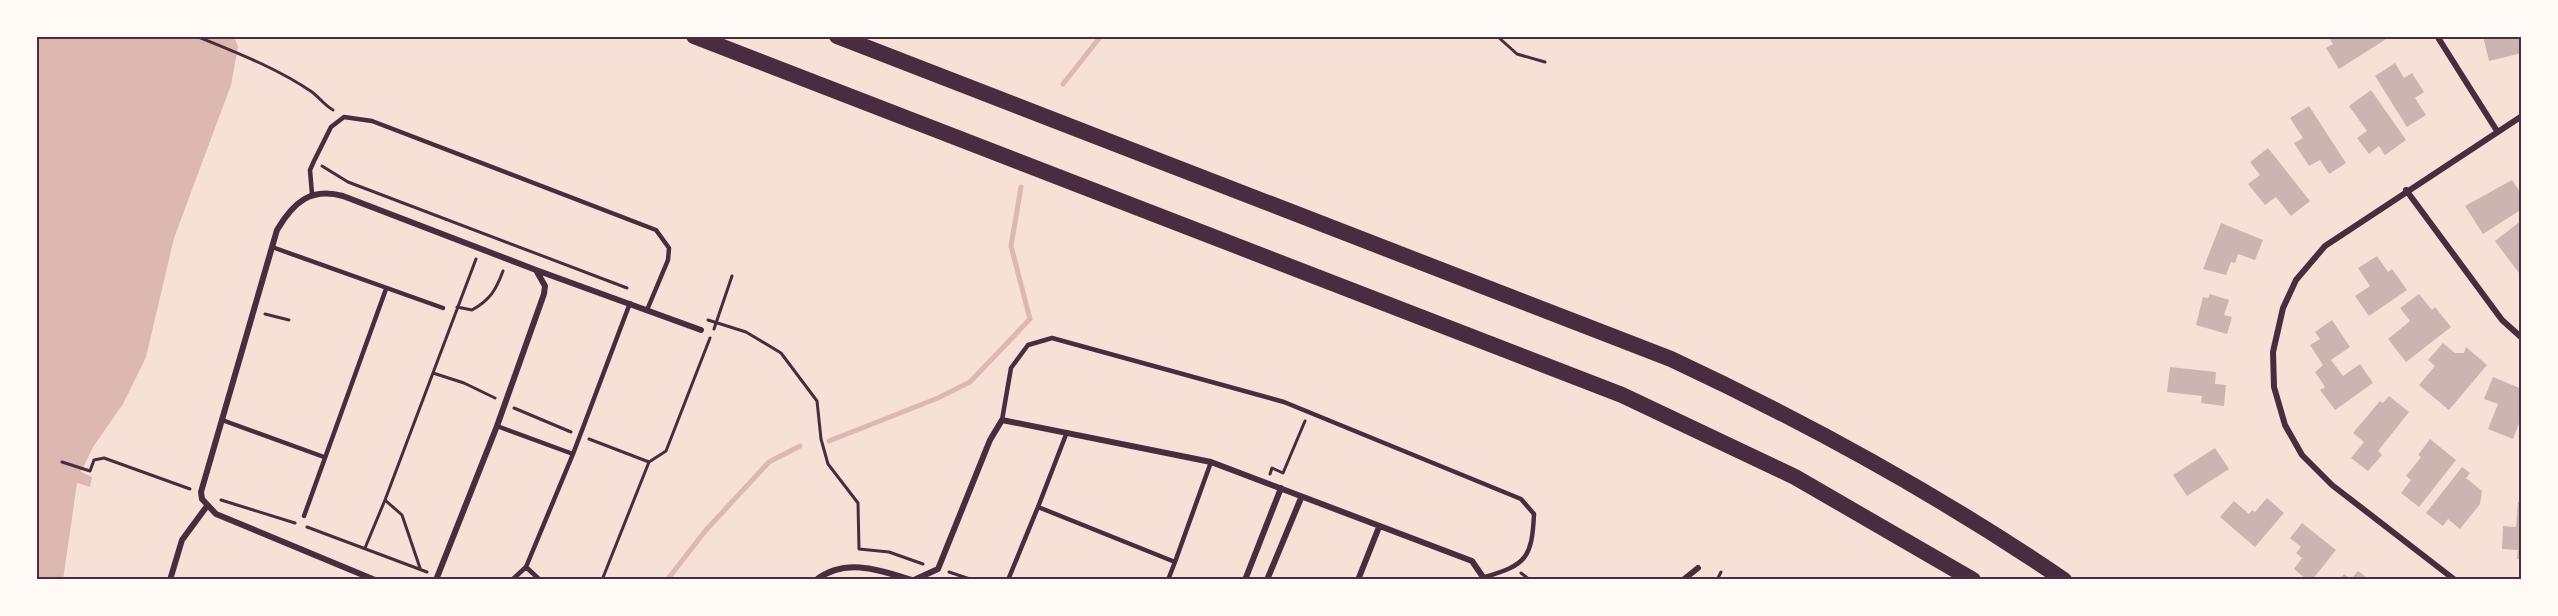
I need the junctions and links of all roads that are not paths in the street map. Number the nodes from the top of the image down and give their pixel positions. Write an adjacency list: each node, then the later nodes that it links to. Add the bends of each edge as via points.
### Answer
1 (694, 36): 46 (highway, via 1631,399 1795,477)
2 (837, 36): 47 (highway, via 1599,330 1767,404 1998,536)
3 (2437, 36): 5 (street)
4 (2522, 116): 5 (street)
5 (2497, 132): 6 (street)
6 (2406, 190): 15 (street, via 2502,320); 48 (street, via 2325,246 2296,280 2283,308 2273,352 2274,387 2285,425 2302,455 2332,485)
7 (312, 194): 8 (street, via 286,215); 9 (street, via 343,196); 13 (lane, via 310,170 331,127 344,117 372,121 656,230 669,248 668,260)
8 (272, 247): 10 (lane); 16 (street)
9 (536, 270): 11 (street); 18 (street, via 545,286 544,294)
10 (386, 289): 12 (lane); 21 (lane)
11 (630, 303): 13 (street); 20 (lane)
12 (443, 308)
13 (647, 310): 14 (street)
14 (701, 330)
15 (2522, 339)
16 (222, 420): 21 (lane); 25 (street, via 201,492)
17 (1002, 420): 19 (street); 33 (lane, via 1011,368 1028,345 1052,338 1309,411 1521,499 1534,514 1533,537 1527,552 1515,568); 39 (street, via 990,440 938,569)
18 (497, 426): 20 (lane); 32 (street)
19 (1067, 432): 22 (street); 26 (lane)
20 (573, 454): 30 (lane)
21 (324, 457): 27 (lane)
22 (1211, 462): 23 (street); 29 (lane)
23 (1281, 488): 24 (street); 42 (street)
24 (1301, 498): 28 (street); 43 (street)
25 (207, 506): 34 (street, via 183,540); 35 (street, via 216,514)
26 (1038, 507): 29 (lane); 40 (lane)
27 (304, 516)
28 (1379, 527): 33 (street, via 1472,561); 44 (street)
29 (1175, 562): 41 (lane)
30 (526, 567): 36 (lane); 37 (lane)
31 (1698, 568): 45 (street)
32 (436, 579)
33 (1485, 579)
34 (170, 580)
35 (375, 580)
36 (512, 580)
37 (540, 580)
38 (816, 580): 39 (street, via 829,570 866,566)
39 (913, 580)
40 (1008, 580)
41 (1168, 580)
42 (1245, 580)
43 (1267, 580)
44 (1358, 580)
45 (1683, 580)
46 (1973, 580)
47 (2064, 580)
48 (2455, 580)

